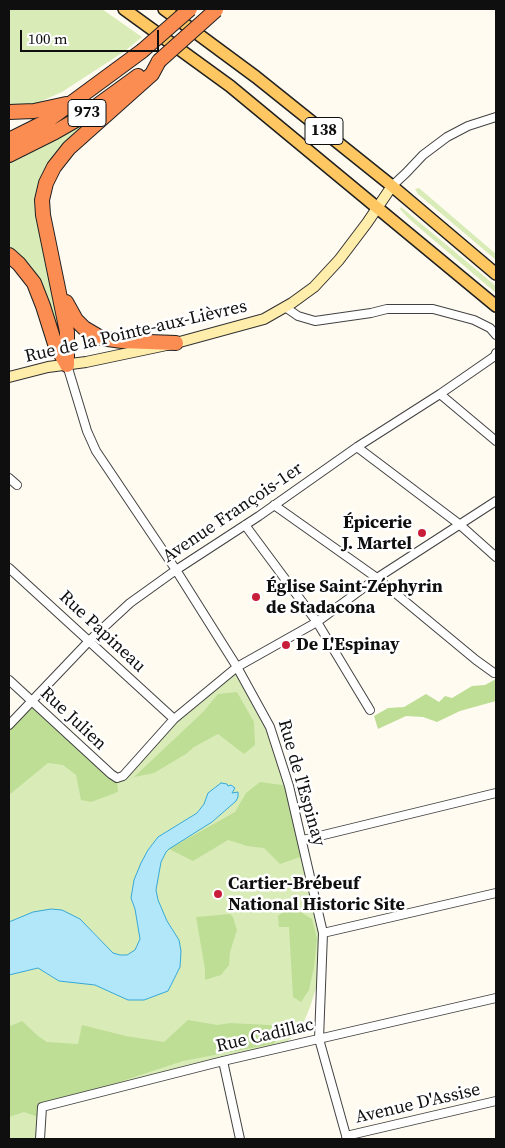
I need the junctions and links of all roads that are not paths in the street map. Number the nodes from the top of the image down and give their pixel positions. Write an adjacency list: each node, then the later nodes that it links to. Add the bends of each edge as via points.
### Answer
1 (124, 9): 12 (main road, 138, via 230,86)
2 (164, 9): 11 (main road, 138, via 256,77)
3 (190, 9): 6 (highway, 973, bridge, via 142,51)
4 (217, 9): 5 (highway, 973, bridge)
5 (159, 61): 10 (highway, 973, via 83,116); 15 (highway, via 152,74 69,148 46,183 43,215)
6 (72, 103): 7 (highway); 9 (highway, 973, via 47,121)
7 (9, 112)
8 (496, 117): 11 (street, via 447,137 424,154)
9 (9, 140)
10 (9, 155)
11 (392, 186): 12 (main road, Rue de la Pointe-aux-Lièvres); 14 (main road, 138)
12 (377, 207): 16 (main road, 138); 17 (main road, Rue de la Pointe-aux-Lièvres, via 339,260 304,295)
13 (9, 255): 21 (highway, via 34,283 55,344)
14 (496, 274)
15 (58, 288): 19 (highway, via 76,320 101,338); 21 (highway, via 67,332)
16 (496, 306)
17 (285, 307): 18 (street, via 298,316 315,321 386,309 433,309 474,320); 19 (main road, Rue de la Pointe-aux-Lièvres, via 264,319)
18 (496, 335)
19 (176, 342): 21 (main road, Rue de la Pointe-aux-Lièvres)
20 (496, 353): 23 (street, Avenue François-1er)
21 (67, 364): 22 (main road, Rue de la Pointe-aux-Lièvres); 34 (street, Rue de l'Espinay, via 96,451)
22 (9, 378)
23 (440, 394): 24 (street); 25 (street, Avenue François-1er)
24 (496, 441)
25 (357, 447): 29 (street, Avenue François-1er); 30 (street)
26 (9, 478): 27 (street)
27 (17, 485)
28 (496, 501): 30 (street)
29 (274, 504): 31 (street, Avenue François-1er); 35 (street)
30 (459, 524): 32 (street); 35 (street)
31 (245, 525): 34 (street, Avenue François-1er); 36 (street)
32 (496, 556)
33 (9, 568): 37 (street, Rue Papineau)
34 (176, 570): 37 (street, Avenue François-1er, via 130,603); 38 (street, Rue de l'Espinay)
35 (377, 578): 36 (street); 39 (street)
36 (317, 622): 38 (street); 42 (street)
37 (90, 640): 41 (street, Avenue François-1er); 43 (street, Rue Papineau)
38 (237, 667): 43 (street); 46 (street, Rue de l'Espinay, via 270,727)
39 (494, 673)
40 (9, 680): 41 (street, Rue Julien)
41 (31, 701): 43 (street, Rue Julien, via 117,778 123,776); 44 (street, Avenue François-1er)
42 (370, 710)
43 (174, 719)
44 (9, 725)
45 (496, 793): 46 (street)
46 (303, 840): 48 (street, Rue de l'Espinay)
47 (496, 893): 48 (street)
48 (323, 933): 50 (street, Rue de l'Espinay)
49 (496, 998): 50 (street, Rue Cadillac)
50 (318, 1039): 51 (street, Rue Cadillac); 53 (street, Rue de l'Espinay)
51 (223, 1061): 54 (street, Rue Cadillac, via 42,1107); 55 (street)
52 (496, 1101): 53 (street, Avenue D'Assise)
53 (346, 1138)
54 (40, 1139)
55 (240, 1139)

